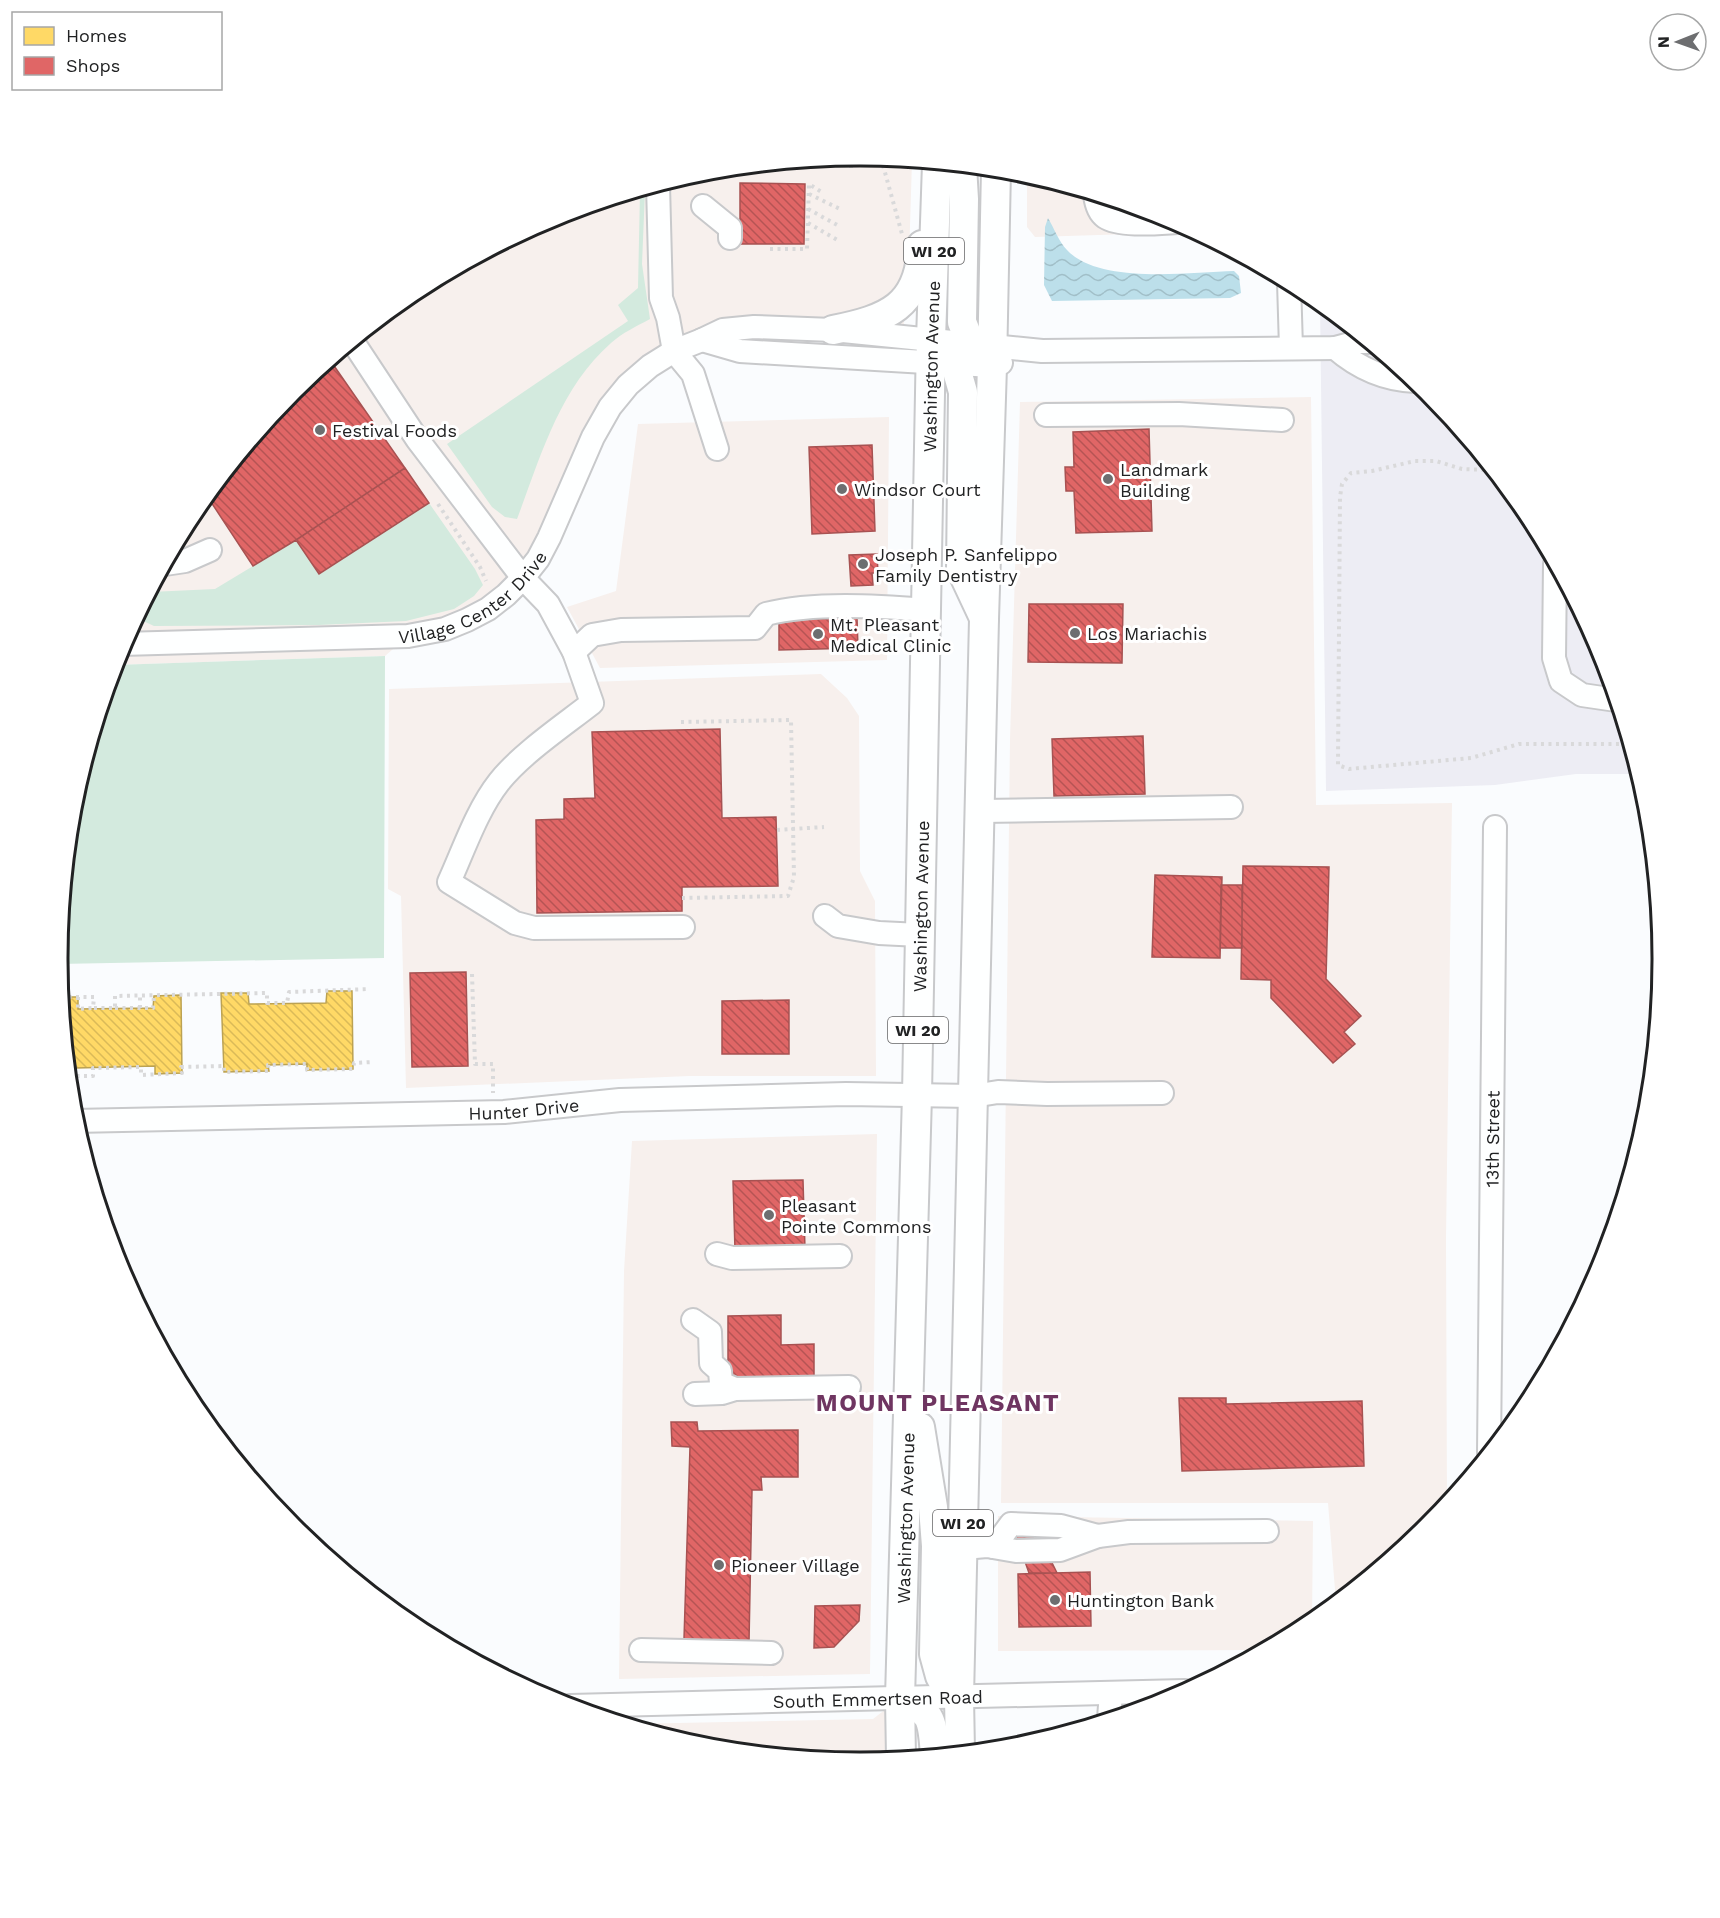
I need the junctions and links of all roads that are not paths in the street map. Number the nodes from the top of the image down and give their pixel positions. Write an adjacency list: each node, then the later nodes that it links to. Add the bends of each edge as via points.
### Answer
1 (924, 169): 11 (main road, via 921,267 907,296 893,312 869,323)
2 (938, 171): 18 (main road, Washington Avenue / WI 20)
3 (962, 173): 18 (main road)
4 (994, 178): 18 (main road, Washington Avenue / WI 20)
5 (658, 193): 17 (street, via 661,298)
6 (1096, 203): 8 (street, via 1103,216 1116,222)
7 (703, 206): 9 (street, via 730,228)
8 (1150, 222)
9 (730, 238)
10 (1289, 293): 15 (street)
11 (833, 330): 12 (street, Village Center Drive, via 754,327 723,330); 18 (street, Village Center Drive)
12 (702, 340): 17 (street, Village Center Drive); 18 (street, Village Center Drive, via 740,351)
13 (1357, 342): 16 (street, Village Center Drive)
14 (356, 348): 25 (street, via 417,439)
15 (1291, 348): 16 (street, Village Center Drive); 18 (street, Village Center Drive)
16 (1335, 348): 19 (street, via 1372,372)
17 (674, 351): 22 (street, via 693,374); 25 (street, Village Center Drive, via 642,372 610,407 549,538)
18 (962, 353): 27 (main road, Washington Avenue / WI 20); 32 (main road, Washington Avenue / WI 20, via 984,619)
19 (1399, 379)
20 (1046, 415): 21 (street, via 1179,414)
21 (1282, 420)
22 (717, 449)
23 (210, 550): 24 (street)
24 (174, 563)
25 (523, 578): 28 (street, Village Center Drive, via 506,595 467,620 421,634); 29 (street, via 548,604)
26 (1555, 579): 30 (street, via 1554,657 1561,681 1582,695)
27 (926, 610): 29 (street, via 856,606 792,609 766,614 755,628 621,630 592,635); 36 (main road, Washington Avenue / WI 20)
28 (133, 644)
29 (574, 652): 35 (street, via 592,703 500,781 484,806 449,882 515,923 534,928)
30 (1608, 699)
31 (1231, 807): 32 (street)
32 (981, 811): 39 (main road, Washington Avenue / WI 20)
33 (1495, 827): 48 (street, 13th Street)
34 (825, 916): 36 (street, via 838,926)
35 (684, 927)
36 (920, 935): 38 (main road, Washington Avenue / WI 20)
37 (1162, 1093): 39 (street, Hunter Drive, via 998,1092)
38 (917, 1095): 39 (street, Hunter Drive); 40 (street, Hunter Drive, via 620,1100 494,1112); 44 (main road, Washington Avenue / WI 20)
39 (973, 1096): 50 (main road, Washington Avenue / WI 20)
40 (85, 1121)
41 (717, 1254): 42 (street, via 732,1258)
42 (840, 1256)
43 (693, 1320): 46 (street, via 710,1332 711,1363 720,1371 721,1383)
44 (909, 1373): 55 (main road, via 933,1507 934,1654 946,1687); 56 (main road, Washington Avenue / WI 20)
45 (849, 1388): 46 (street)
46 (735, 1389): 47 (street)
47 (695, 1394)
48 (1489, 1441)
49 (1267, 1531): 50 (street, via 1129,1532 1098,1536 1060,1550)
50 (963, 1548): 55 (main road, Washington Avenue / WI 20)
51 (641, 1650): 52 (street)
52 (771, 1653)
53 (1161, 1692): 54 (street, South Emmertsen Road)
54 (1111, 1693): 55 (street, South Emmertsen Road); 58 (street)
55 (959, 1696): 56 (street, South Emmertsen Road); 59 (main road, Washington Avenue / WI 20)
56 (900, 1698): 57 (street, South Emmertsen Road); 60 (main road, via 925,1711 931,1721); 61 (main road, Washington Avenue / WI 20)
57 (595, 1705)
58 (1110, 1711)
59 (960, 1745)
60 (934, 1748)
61 (901, 1750)

